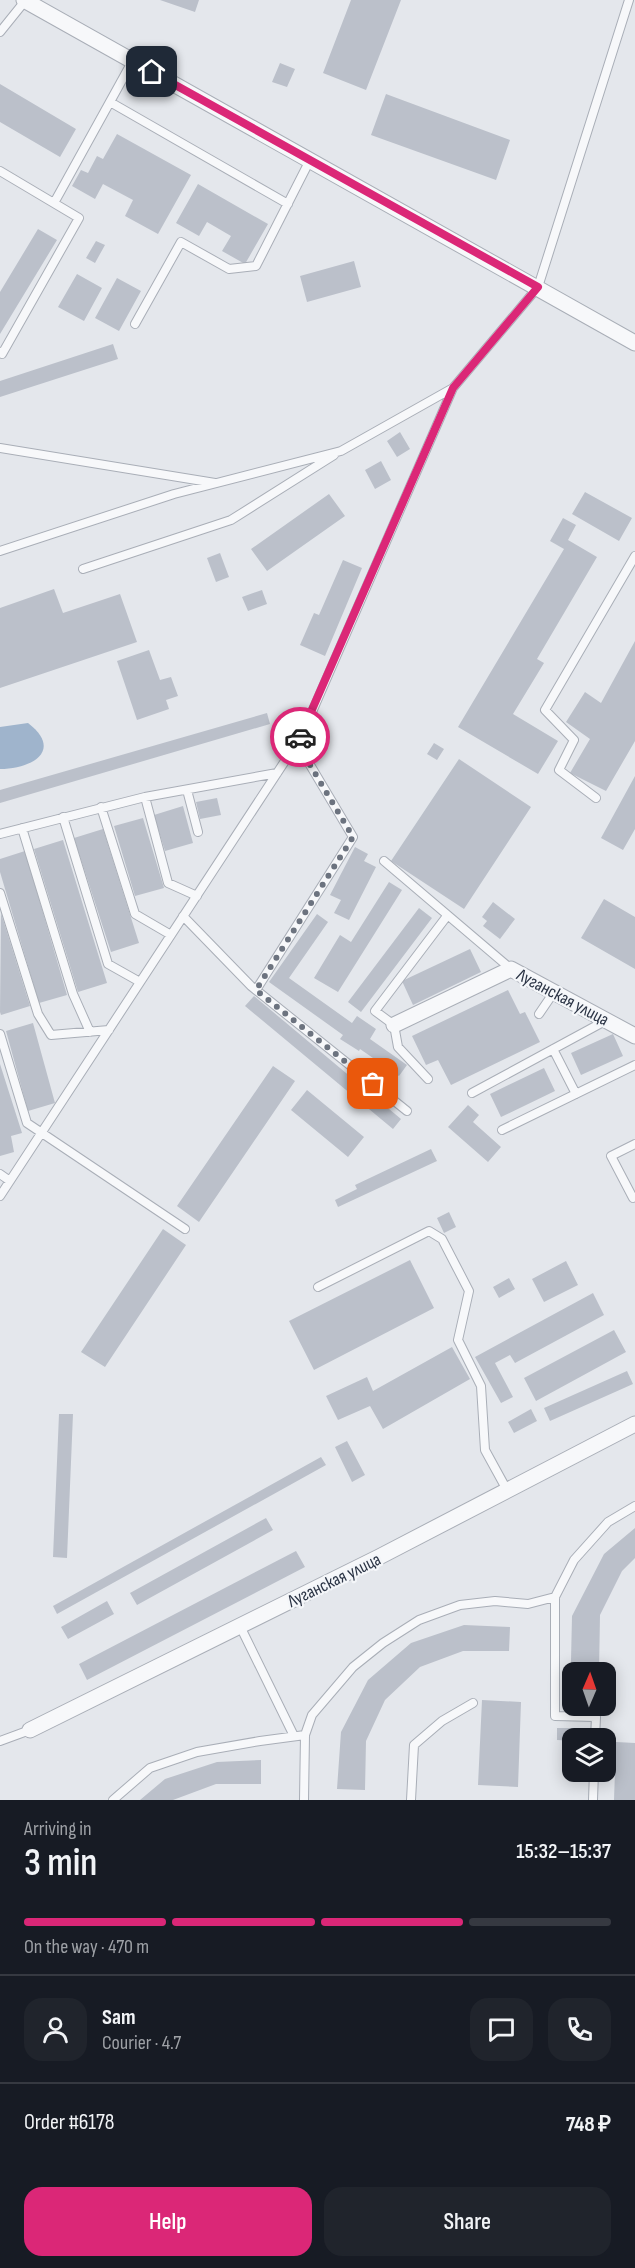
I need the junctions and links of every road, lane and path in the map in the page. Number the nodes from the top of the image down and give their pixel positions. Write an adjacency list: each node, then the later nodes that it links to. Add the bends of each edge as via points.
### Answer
1 (25, 0): 3 (lane); 4 (street)
2 (629, 0): 10 (lane)
3 (0, 32)
4 (132, 62): 5 (lane); 6 (street)
5 (110, 102): 8 (lane); 9 (lane)
6 (310, 160): 9 (lane); 10 (street)
7 (0, 171): 8 (lane)
8 (54, 203): 13 (lane, via 79,218 3,354)
9 (288, 204): 11 (lane, via 256,266 229,269 181,242)
10 (538, 287): 12 (street); 14 (lane)
11 (135, 324)
12 (635, 343)
13 (0, 352)
14 (453, 388): 16 (lane); 21 (lane)
15 (0, 448): 17 (lane)
16 (341, 451): 17 (lane); 20 (lane, via 231,520)
17 (219, 483): 18 (lane)
18 (0, 551)
19 (635, 556): 25 (lane, via 545,710 574,740 559,770)
20 (83, 569)
21 (297, 743): 22 (lane); 39 (lane, via 353,837)
22 (277, 773): 23 (lane); 33 (lane)
23 (187, 790): 24 (lane); 29 (lane)
24 (145, 797): 26 (lane); 33 (lane, via 168,883)
25 (596, 798)
26 (101, 807): 27 (lane); 36 (lane, via 135,914)
27 (63, 817): 28 (lane); 38 (lane, via 108,964)
28 (22, 828): 30 (lane); 45 (lane, via 73,994)
29 (198, 832)
30 (0, 834)
31 (384, 861): 35 (lane)
32 (0, 893): 45 (lane, via 38,1014 51,1035)
33 (197, 896): 34 (lane)
34 (183, 916): 36 (lane); 39 (lane)
35 (447, 916): 37 (lane); 43 (lane, via 375,1011)
36 (171, 935): 38 (lane)
37 (511, 969): 40 (street, Луганская улица); 43 (street, Луганская улица)
38 (140, 982): 44 (lane)
39 (256, 990): 53 (lane)
40 (554, 992): 41 (lane); 42 (street, Луганская улица)
41 (539, 1014)
42 (606, 1020): 47 (street, Луганская улица); 48 (lane)
43 (394, 1024): 50 (lane, via 398,1047)
44 (109, 1030): 45 (lane); 55 (lane)
45 (90, 1032)
46 (0, 1034): 55 (lane, via 27,1123)
47 (635, 1036)
48 (553, 1049): 51 (lane); 52 (lane)
49 (635, 1065): 52 (lane)
50 (428, 1079)
51 (472, 1093)
52 (576, 1094): 54 (lane)
53 (407, 1110)
54 (502, 1130)
55 (41, 1134): 58 (lane); 61 (lane)
56 (635, 1144): 60 (lane, via 611,1156)
57 (0, 1174): 58 (lane)
58 (10, 1181): 59 (lane)
59 (0, 1196)
60 (633, 1198)
61 (185, 1229)
62 (318, 1287): 64 (lane, via 429,1231 442,1239 469,1292 458,1340 481,1386 485,1450)
63 (635, 1424): 64 (street, Луганская улица)
64 (507, 1490): 67 (street, Луганская улица)
65 (635, 1506): 66 (lane, via 608,1522 574,1560)
66 (555, 1597): 69 (lane, via 555,1716 596,1717); 71 (lane, via 528,1605 495,1601 460,1605 419,1620 352,1667 312,1715)
67 (240, 1626): 70 (street, Луганская улица); 72 (lane)
68 (473, 1703): 77 (lane, via 442,1721 414,1745)
69 (595, 1728)
70 (30, 1730): 73 (lane)
71 (305, 1735): 72 (lane); 76 (lane)
72 (294, 1736): 75 (lane, via 197,1752 150,1768)
73 (0, 1741)
74 (594, 1782): 78 (lane)
75 (113, 1800)
76 (304, 1800)
77 (411, 1800)
78 (593, 1800)

